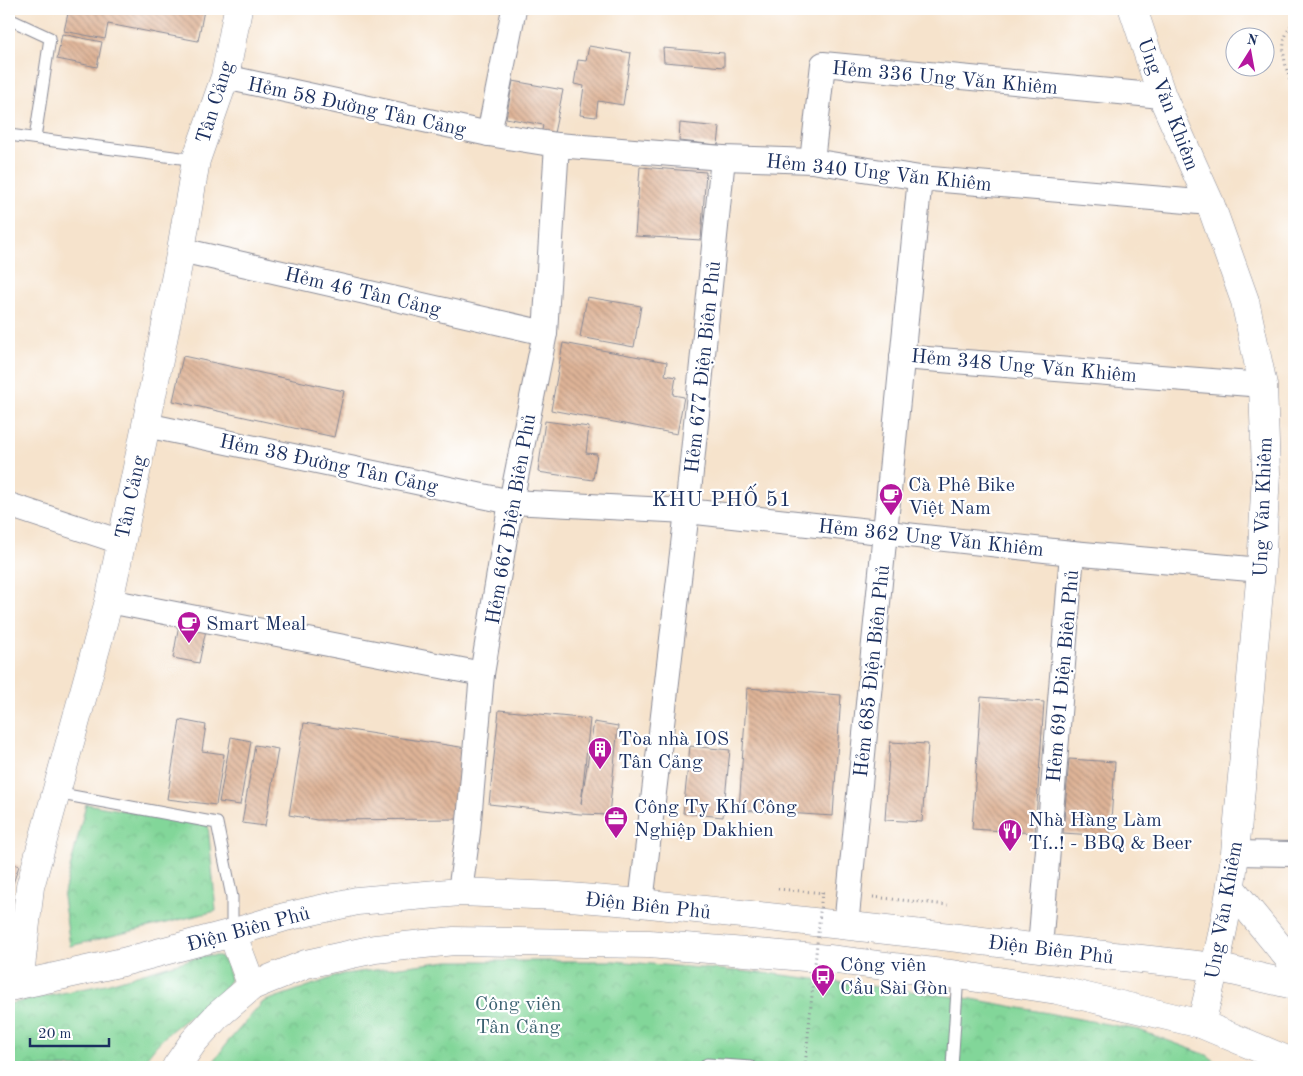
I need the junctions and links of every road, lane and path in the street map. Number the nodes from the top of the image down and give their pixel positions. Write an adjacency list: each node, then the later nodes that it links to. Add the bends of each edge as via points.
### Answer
1 (238, 9): 6 (main road, Tân Cảng)
2 (514, 9): 9 (street)
3 (1133, 9): 7 (main road, Ung Văn Khiêm)
4 (9, 19): 11 (lane, via 50,38)
5 (1294, 22): 8 (path, via 1285,32 1282,49)
6 (225, 76): 9 (street, Hẻm 58 Đường Tân Cảng); 14 (main road, Tân Cảng)
7 (1162, 96): 15 (street, Hẻm 336 Ung Văn Khiêm, via 823,64); 17 (main road, Ung Văn Khiêm)
8 (1294, 96)
9 (489, 134): 12 (street, Hẻm 340 Ung Văn Khiêm)
10 (9, 135): 11 (lane)
11 (35, 138): 14 (lane)
12 (557, 146): 13 (street, Hẻm 340 Ung Văn Khiêm); 19 (street, Hẻm 667 Điện Biên Phủ)
13 (723, 158): 15 (street, Hẻm 340 Ung Văn Khiêm); 25 (street, Hẻm 677 Điện Biên Phủ)
14 (196, 160): 18 (main road, Tân Cảng)
15 (812, 162): 16 (street, Hẻm 340 Ung Văn Khiêm)
16 (920, 178): 17 (street, Hẻm 340 Ung Văn Khiêm); 20 (street, Hẻm 348 Ung Văn Khiêm)
17 (1210, 203): 21 (main road, Ung Văn Khiêm, via 1245,301)
18 (181, 250): 19 (street, Hẻm 46 Tân Cảng); 22 (main road, Tân Cảng)
19 (546, 333): 23 (street, Hẻm 667 Điện Biên Phủ)
20 (902, 357): 21 (street, Hẻm 348 Ung Văn Khiêm); 26 (street, Hẻm 685 Điện Biên Phủ)
21 (1263, 385): 29 (main road, Ung Văn Khiêm, via 1266,473)
22 (146, 425): 23 (street, Hẻm 38 Đường Tân Cảng); 27 (main road, Tân Cảng)
23 (511, 502): 25 (street, Hẻm 362 Ung Văn Khiêm); 31 (street, Hẻm 667 Điện Biên Phủ)
24 (9, 505): 27 (street)
25 (687, 511): 26 (street, Hẻm 362 Ung Văn Khiêm); 39 (street, Hẻm 677 Điện Biên Phủ)
26 (885, 532): 28 (street, Hẻm 362 Ung Văn Khiêm); 41 (street, Hẻm 685 Điện Biên Phủ)
27 (121, 542): 30 (main road, Tân Cảng)
28 (1072, 553): 29 (street, Hẻm 362 Ung Văn Khiêm); 43 (street, Hẻm 691 Điện Biên Phủ)
29 (1261, 570): 33 (main road, Ung Văn Khiêm)
30 (109, 601): 31 (street); 32 (main road, Tân Cảng)
31 (482, 674): 36 (street, Hẻm 667 Điện Biên Phủ)
32 (56, 793): 42 (lane, via 217,822 232,897); 48 (main road, Tân Cảng, via 30,887)
33 (1236, 853): 34 (street); 35 (main road, Ung Văn Khiêm)
34 (1294, 854)
35 (1231, 888): 44 (main road); 45 (main road, Ung Văn Khiêm)
36 (460, 892): 39 (main road, Điện Biên Phủ); 42 (main road, Điện Biên Phủ, via 357,901)
37 (832, 893): 55 (path, bridge, via 822,892)
38 (871, 897): 40 (path)
39 (641, 903): 41 (main road, Điện Biên Phủ)
40 (948, 905)
41 (846, 926): 43 (main road, Điện Biên Phủ)
42 (232, 933): 48 (main road, Điện Biên Phủ, via 124,962); 49 (main road)
43 (1040, 948): 45 (main road, Điện Biên Phủ)
44 (1294, 965)
45 (1215, 967): 47 (main road, Điện Biên Phủ); 50 (main road, Ung Văn Khiêm)
46 (958, 975): 49 (main road, Điện Biên Phủ, via 829,959 649,944 454,941 375,949 306,964); 50 (main road, Điện Biên Phủ, via 1057,990); 56 (lane)
47 (1294, 984)
48 (14, 986)
49 (252, 986): 53 (main road, Điện Biên Phủ, via 217,1016)
50 (1200, 1024): 51 (main road); 57 (main road)
51 (1294, 1063)
52 (707, 1064): 54 (lane)
53 (176, 1067)
54 (751, 1067)
55 (804, 1067)
56 (952, 1067)
57 (1262, 1067)

